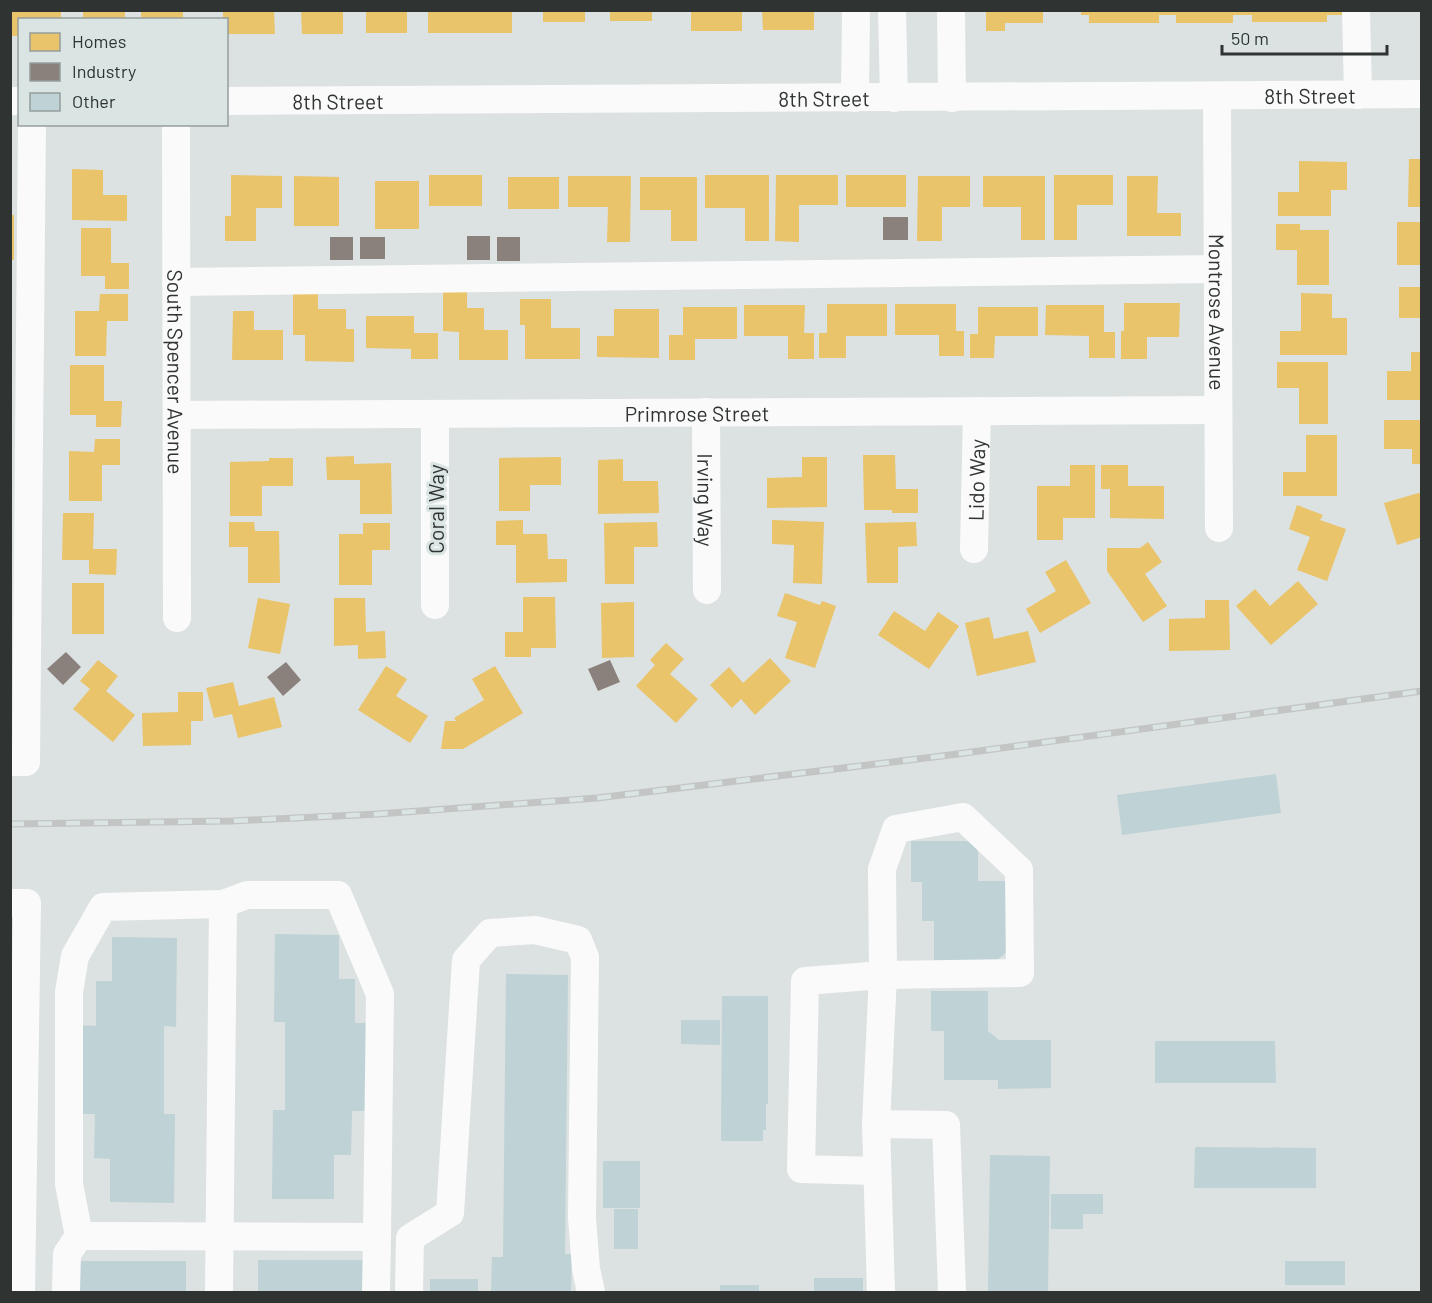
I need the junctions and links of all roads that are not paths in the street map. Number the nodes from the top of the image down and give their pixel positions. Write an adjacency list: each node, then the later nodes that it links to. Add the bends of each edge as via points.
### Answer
1 (856, 10): 8 (street)
2 (892, 10): 9 (street)
3 (951, 10): 10 (street)
4 (1356, 10): 6 (street)
5 (1422, 94): 6 (street, 8th Street)
6 (1358, 95): 7 (street, 8th Street)
7 (1216, 96): 10 (street, 8th Street); 14 (street, Montrose Avenue)
8 (855, 98): 9 (street, 8th Street); 11 (street, 8th Street)
9 (894, 98): 10 (street, 8th Street)
10 (952, 98)
11 (228, 101)
12 (32, 126): 16 (street)
13 (176, 126): 15 (street, South Spencer Avenue)
14 (1217, 269): 15 (street); 17 (street, Montrose Avenue)
15 (176, 282): 21 (street, South Spencer Avenue)
16 (20, 294): 27 (street, via 26,762)
17 (1218, 410): 18 (street, Primrose Street); 22 (street, Montrose Avenue)
18 (976, 411): 19 (street, Primrose Street); 23 (street, Lido Way)
19 (706, 412): 20 (street, Primrose Street); 24 (street, Irving Way)
20 (435, 414): 21 (street, Primrose Street); 25 (street, Coral Way)
21 (177, 415): 26 (street, South Spencer Avenue)
22 (1219, 528)
23 (974, 549)
24 (707, 590)
25 (435, 605)
26 (177, 618)
27 (10, 762)
28 (10, 903): 33 (street, via 27,903)
29 (223, 904): 34 (street, via 103,907 75,956 69,992 69,1184); 35 (street); 36 (street, via 247,895 338,895 380,994)
30 (883, 975): 30 (street, via 1020,973 1019,870 963,817 896,830 882,868); 31 (street); 32 (street, via 805,981 801,1169)
31 (876, 1124): 32 (street); 44 (street, via 946,1125)
32 (878, 1171): 43 (street)
33 (16, 1192): 37 (street)
34 (79, 1236): 35 (street); 38 (street, via 67,1254)
35 (219, 1237): 36 (street); 39 (street)
36 (377, 1237): 40 (street)
37 (21, 1293)
38 (66, 1293)
39 (219, 1293)
40 (376, 1293)
41 (409, 1293): 42 (street, via 410,1238 450,1213 466,960 490,933 535,930 578,940 585,957 582,1218)
42 (591, 1293)
43 (881, 1293)
44 (952, 1293)

